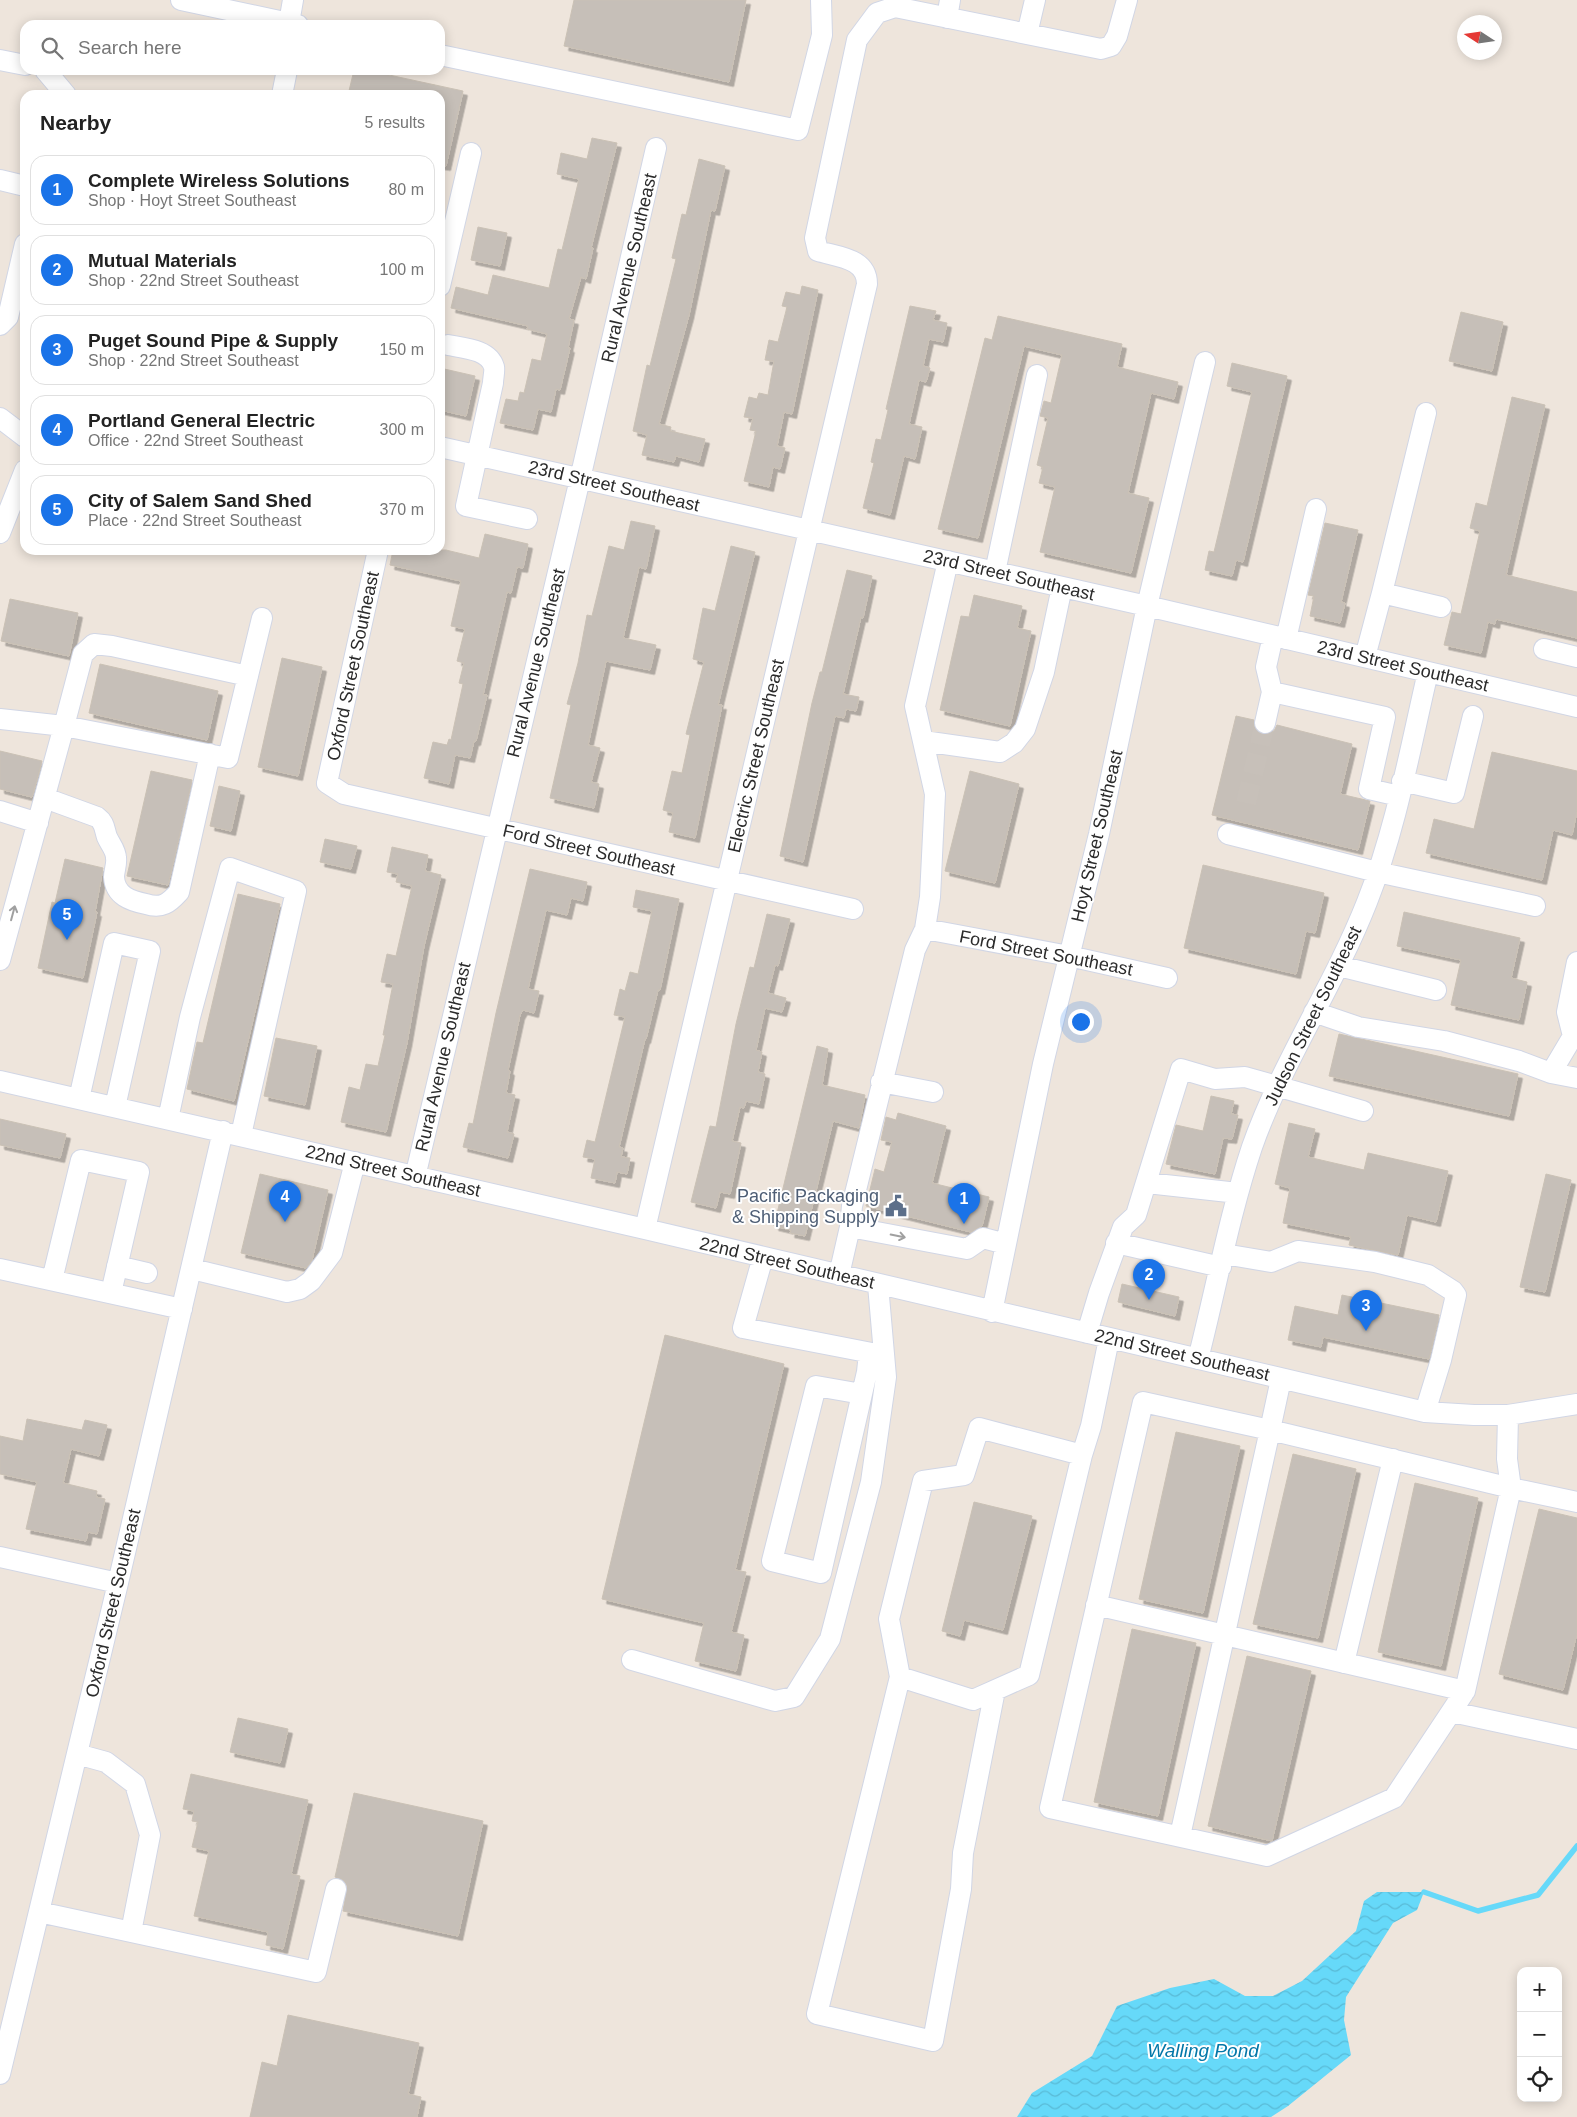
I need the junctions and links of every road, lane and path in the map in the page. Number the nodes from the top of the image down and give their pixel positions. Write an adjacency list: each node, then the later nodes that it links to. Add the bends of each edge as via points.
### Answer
1 (181, 0): 7 (street)
2 (293, 0): 8 (street)
3 (822, 0): 10 (street, via 822,35 798,130)
4 (1035, 0): 9 (street)
5 (1127, 0): 9 (street, via 1111,46 1101,49)
6 (949, 9): 9 (street); 37 (street, Electric Street Southeast, via 895,7 877,13 857,40 816,246 818,251 863,267 867,284)
7 (274, 20)
8 (292, 20)
9 (1027, 34)
10 (445, 56)
11 (0, 60): 12 (street)
12 (20, 64)
13 (49, 75): 15 (street)
14 (286, 75): 16 (street)
15 (62, 90)
16 (283, 90)
17 (656, 148): 32 (street, Rural Avenue Southeast)
18 (472, 153): 22 (street)
19 (0, 180): 20 (street)
20 (20, 185)
21 (20, 265): 23 (street, via 8,317)
22 (445, 265)
23 (0, 326)
24 (448, 345): 31 (street, via 481,352 494,367)
25 (1205, 362): 44 (street, Hoyt Street Southeast)
26 (1036, 375): 41 (street)
27 (1426, 413): 43 (street)
28 (0, 418): 29 (street)
29 (20, 434)
30 (445, 448): 31 (street, 23rd Street Southeast)
31 (477, 455): 32 (street, 23rd Street Southeast); 36 (street, via 466,506)
32 (580, 479): 37 (street, 23rd Street Southeast); 68 (street, Rural Avenue Southeast)
33 (20, 481): 34 (street)
34 (13, 496): 38 (street)
35 (1316, 509): 47 (street)
36 (527, 520)
37 (809, 530): 40 (street, 23rd Street Southeast); 71 (street, Electric Street Southeast)
38 (0, 533)
39 (377, 555): 63 (street, Oxford Street Southeast)
40 (948, 561): 41 (street, 23rd Street Southeast); 59 (street, via 915,706)
41 (995, 572): 42 (street, 23rd Street Southeast)
42 (1062, 587): 44 (street, 23rd Street Southeast); 59 (street, via 1044,672 1025,729 1014,743 1000,752)
43 (1382, 593): 45 (street); 49 (street)
44 (1147, 606): 47 (street, 23rd Street Southeast); 75 (street, Hoyt Street Southeast, via 1099,834)
45 (1441, 607)
46 (262, 618): 52 (street)
47 (1279, 637): 49 (street, 23rd Street Southeast); 53 (street, via 1266,667)
48 (1544, 649): 50 (street)
49 (1366, 657): 51 (street, 23rd Street Southeast)
50 (1577, 657)
51 (1428, 672): 54 (street, 23rd Street Southeast); 61 (street, Judson Street Southeast)
52 (248, 676): 58 (street, via 94,644 83,654); 62 (street, via 228,758)
53 (1272, 692): 57 (street); 60 (street, via 1385,717)
54 (1577, 707)
55 (1474, 716): 64 (street, via 1454,793)
56 (0, 719): 58 (street)
57 (1265, 723)
58 (64, 726): 62 (street); 65 (street)
59 (924, 741): 74 (street, via 936,794)
60 (1379, 743): 61 (street); 64 (street, via 1369,789)
61 (1410, 750): 64 (street, Judson Street Southeast)
62 (210, 754): 65 (street, via 179,892 169,903 154,906 127,900 117,889 115,850 103,822)
63 (328, 783): 68 (street, Ford Street Southeast, via 344,794)
64 (1401, 788): 70 (street, Judson Street Southeast)
65 (45, 798): 67 (street)
66 (0, 811): 67 (street)
67 (38, 823): 76 (street, one-way to 67)
68 (496, 829): 71 (street, Ford Street Southeast); 95 (street, Rural Avenue Southeast)
69 (1228, 834): 70 (street)
70 (1377, 872): 72 (street); 78 (street, Judson Street Southeast, via 1368,901)
71 (728, 881): 73 (street, Ford Street Southeast); 99 (street, Electric Street Southeast)
72 (1535, 906)
73 (853, 909)
74 (925, 929): 75 (street, Ford Street Southeast); 86 (street, via 914,950)
75 (1069, 956): 79 (street, Ford Street Southeast); 101 (street, Hoyt Street Southeast)
76 (0, 960)
77 (1577, 962): 82 (street, via 1567,1012)
78 (1339, 966): 80 (street); 81 (street, Judson Street Southeast)
79 (1167, 978)
80 (1436, 990)
81 (1314, 1012): 83 (street, via 1358,1027 1444,1041); 87 (street, Judson Street Southeast)
82 (1575, 1037): 83 (street)
83 (1551, 1073): 84 (street)
84 (1577, 1078)
85 (0, 1081): 89 (street, 22nd Street Southeast)
86 (881, 1082): 88 (street); 98 (street)
87 (1278, 1086): 91 (street); 96 (street, via 1245,1078 1215,1079 1181,1069); 97 (street, Judson Street Southeast)
88 (933, 1092)
89 (79, 1099): 90 (street, 22nd Street Southeast); 90 (street, via 114,943 150,951)
90 (115, 1107): 92 (street, 22nd Street Southeast)
91 (1363, 1111)
92 (168, 1119): 93 (street, 22nd Street Southeast); 93 (street, Oxford Street Southeast, via 190,1017 230,868 296,891)
93 (232, 1133): 94 (street, 22nd Street Southeast); 106 (street, Oxford Street Southeast)
94 (355, 1162): 95 (street, 22nd Street Southeast); 106 (street, via 332,1253 311,1281 300,1289 287,1292)
95 (415, 1177): 99 (street, 22nd Street Southeast)
96 (1147, 1183): 97 (street); 100 (street, via 1136,1215 1122,1227)
97 (1238, 1193): 103 (street, Judson Street Southeast)
98 (850, 1227): 101 (street, one-way to 101, via 966,1249 983,1238); 108 (street)
99 (645, 1229): 102 (street, 22nd Street Southeast)
100 (1116, 1243): 103 (street); 114 (street)
101 (1006, 1244): 113 (street, Hoyt Street Southeast)
102 (763, 1257): 108 (street, 22nd Street Southeast); 116 (street, via 744,1328)
103 (1222, 1261): 117 (street, Judson Street Southeast); 121 (street, via 1271,1262 1298,1251 1375,1262 1428,1275 1452,1291 1456,1295)
104 (117, 1266): 107 (street); 109 (street, via 139,1172 82,1160); 111 (street)
105 (0, 1269): 109 (street)
106 (192, 1269): 112 (street, Oxford Street Southeast)
107 (147, 1273)
108 (839, 1275): 110 (street, 22nd Street Southeast)
109 (52, 1280): 111 (street)
110 (878, 1285): 113 (street, 22nd Street Southeast); 116 (street)
111 (111, 1293): 112 (street)
112 (182, 1308): 129 (street, Oxford Street Southeast)
113 (992, 1312): 114 (street, 22nd Street Southeast)
114 (1087, 1333): 115 (street, 22nd Street Southeast)
115 (1109, 1339): 117 (street, 22nd Street Southeast); 124 (street, via 1092,1426)
116 (877, 1354): 119 (street); 132 (street, via 886,1379 871,1482 830,1639 794,1697 775,1701)
117 (1198, 1359): 118 (street, 22nd Street Southeast)
118 (1281, 1378): 121 (street, 22nd Street Southeast); 123 (street)
119 (862, 1394): 119 (street, via 822,1573 772,1561 816,1386)
120 (1577, 1404): 122 (street, 22nd Street Southeast)
121 (1425, 1412): 122 (street, 22nd Street Southeast)
122 (1508, 1415): 126 (street, via 1506,1459)
123 (1270, 1430): 125 (street); 130 (street, via 1143,1402); 131 (street)
124 (1082, 1455): 134 (street, via 979,1428 964,1474 923,1481 889,1619); 135 (street, via 1029,1675)
125 (1393, 1459): 126 (street); 133 (street)
126 (1511, 1488): 127 (street); 136 (street)
127 (1577, 1502)
128 (0, 1557): 129 (street)
129 (118, 1583): 139 (street, Oxford Street Southeast)
130 (1096, 1606): 131 (street); 140 (street, via 1050,1808)
131 (1225, 1636): 133 (street); 140 (street)
132 (632, 1660)
133 (1344, 1663): 136 (street)
134 (900, 1677): 135 (street, via 974,1700); 135 (street, via 817,2014 933,2041 961,1889 963,1853)
135 (995, 1690)
136 (1465, 1691): 137 (street)
137 (1452, 1712): 138 (street); 140 (street, via 1394,1798 1267,1856)
138 (1577, 1738)
139 (77, 1754): 142 (street, Oxford Street Southeast); 143 (street, via 106,1762 136,1784 150,1835)
140 (1180, 1836)
141 (336, 1889): 143 (street, via 316,1972)
142 (39, 1912): 143 (street); 144 (street, Oxford Street Southeast)
143 (131, 1932)
144 (0, 2074)

